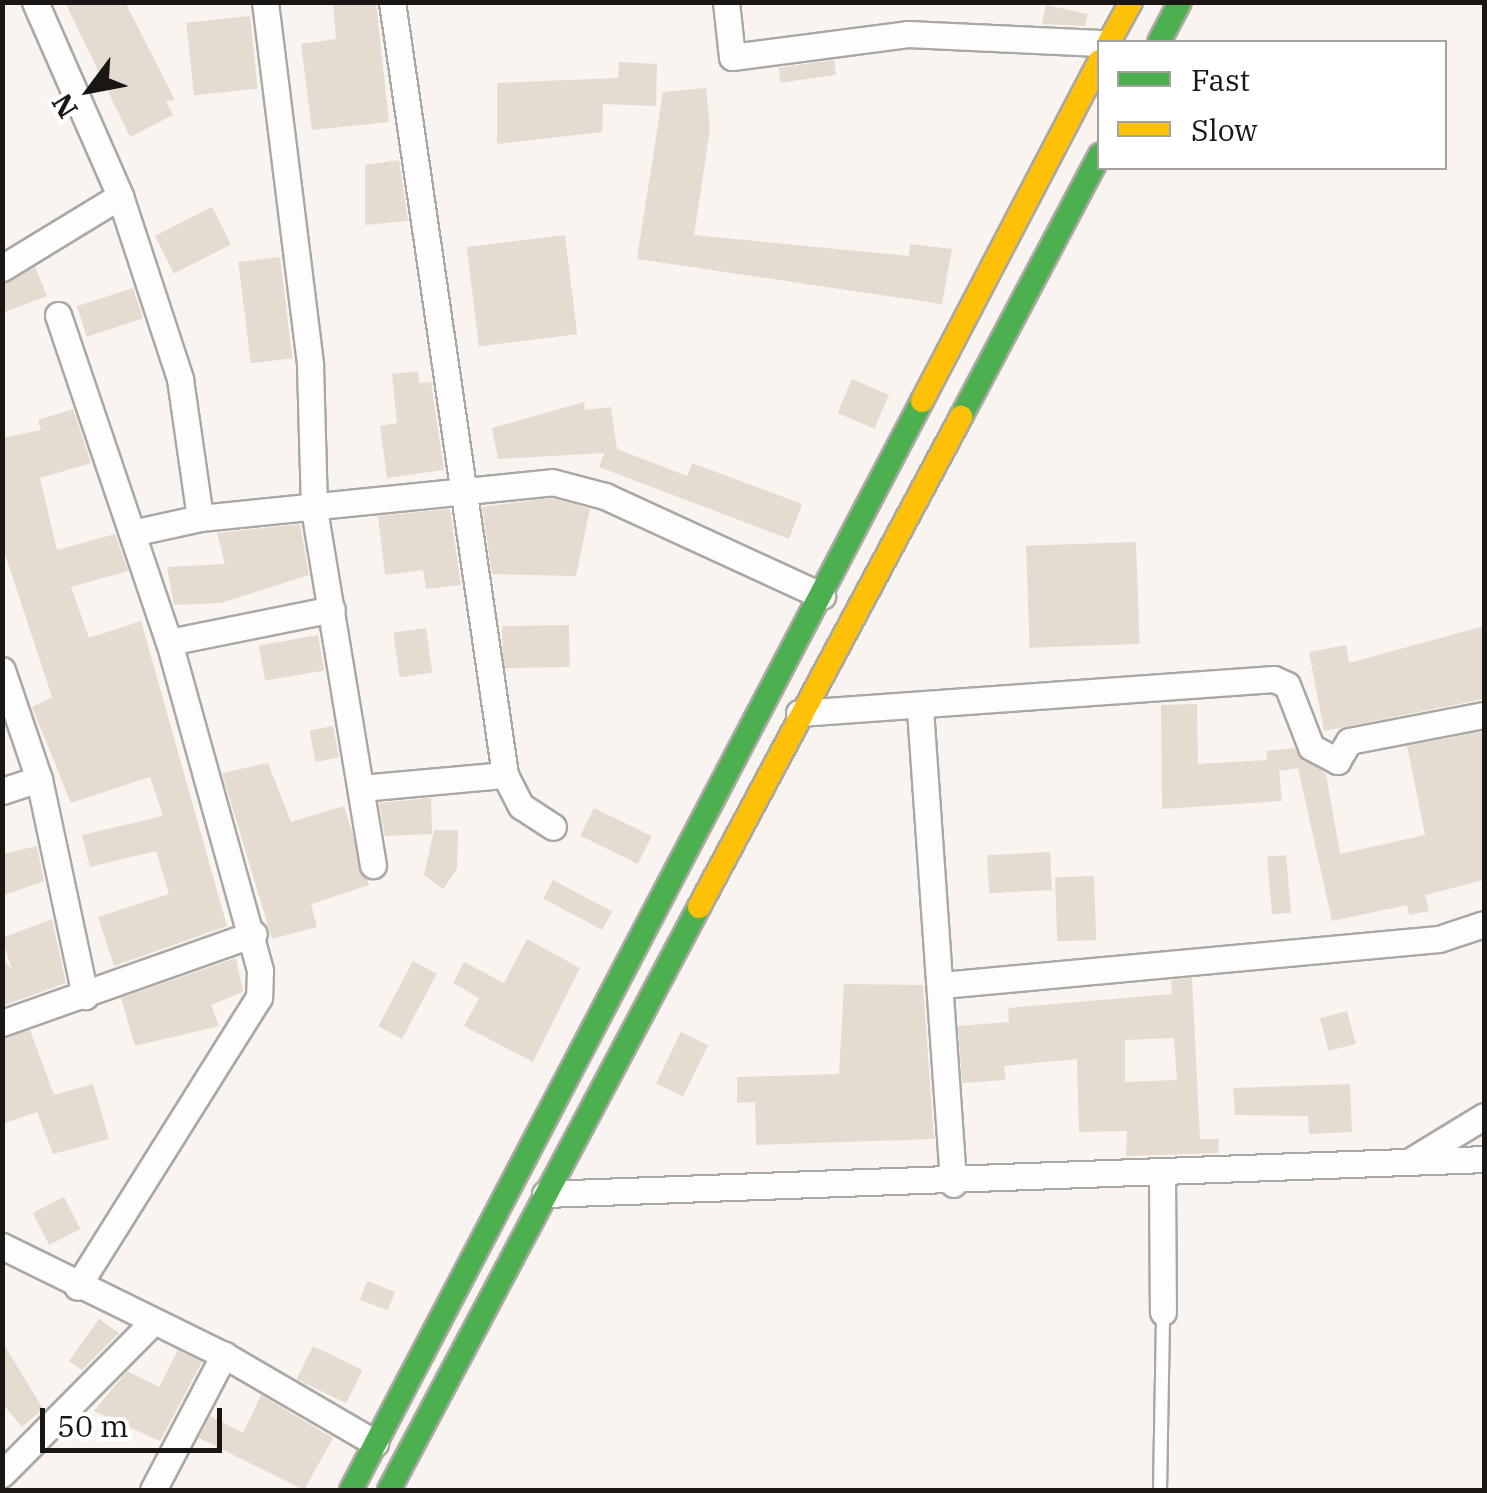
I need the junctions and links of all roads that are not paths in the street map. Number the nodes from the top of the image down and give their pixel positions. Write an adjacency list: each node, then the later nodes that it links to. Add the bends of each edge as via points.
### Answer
1 (36, 2): 12 (street)
2 (265, 2): 16 (street, via 310,365)
3 (392, 2): 15 (street)
4 (726, 2): 9 (street, via 732,57 908,34)
5 (1131, 2): 7 (highway)
6 (1180, 2): 8 (highway)
7 (1110, 40)
8 (1160, 40)
9 (1097, 43)
10 (1097, 67): 19 (highway)
11 (1097, 161): 24 (highway)
12 (120, 196): 13 (street); 17 (street, via 180,378)
13 (2, 268)
14 (58, 314): 18 (street)
15 (464, 487): 16 (street); 19 (street, via 576,486); 26 (street)
16 (314, 509): 17 (street); 20 (street)
17 (200, 518): 18 (street)
18 (132, 533): 21 (street)
19 (822, 596): 48 (highway)
20 (332, 609): 21 (street); 28 (street)
21 (169, 642): 33 (street)
22 (2, 670): 27 (street)
23 (920, 709): 24 (street); 25 (street, via 1274,679 1287,686 1312,747 1336,761 1349,741); 34 (street)
24 (799, 713): 42 (highway)
25 (1484, 715)
26 (505, 775): 28 (street); 30 (street, via 521,806)
27 (38, 779): 29 (street); 35 (street)
28 (361, 788): 31 (street)
29 (2, 791)
30 (553, 827)
31 (373, 865)
32 (1484, 924): 34 (street, via 1439,939)
33 (254, 934): 35 (street); 44 (street, via 259,997)
34 (942, 985): 41 (street)
35 (85, 996): 36 (street)
36 (2, 1023)
37 (1484, 1116): 39 (street)
38 (1484, 1159): 39 (street)
39 (1407, 1164): 40 (street)
40 (1162, 1176): 41 (street); 45 (street)
41 (953, 1184): 42 (street)
42 (545, 1194): 52 (highway)
43 (4, 1250): 44 (street)
44 (77, 1287): 46 (street)
45 (1162, 1312): 53 (lane)
46 (154, 1322): 47 (street); 49 (street)
47 (224, 1355): 48 (street); 50 (street)
48 (376, 1443): 51 (highway)
49 (2, 1474)
50 (153, 1490)
51 (351, 1490)
52 (389, 1490)
53 (1160, 1490)

